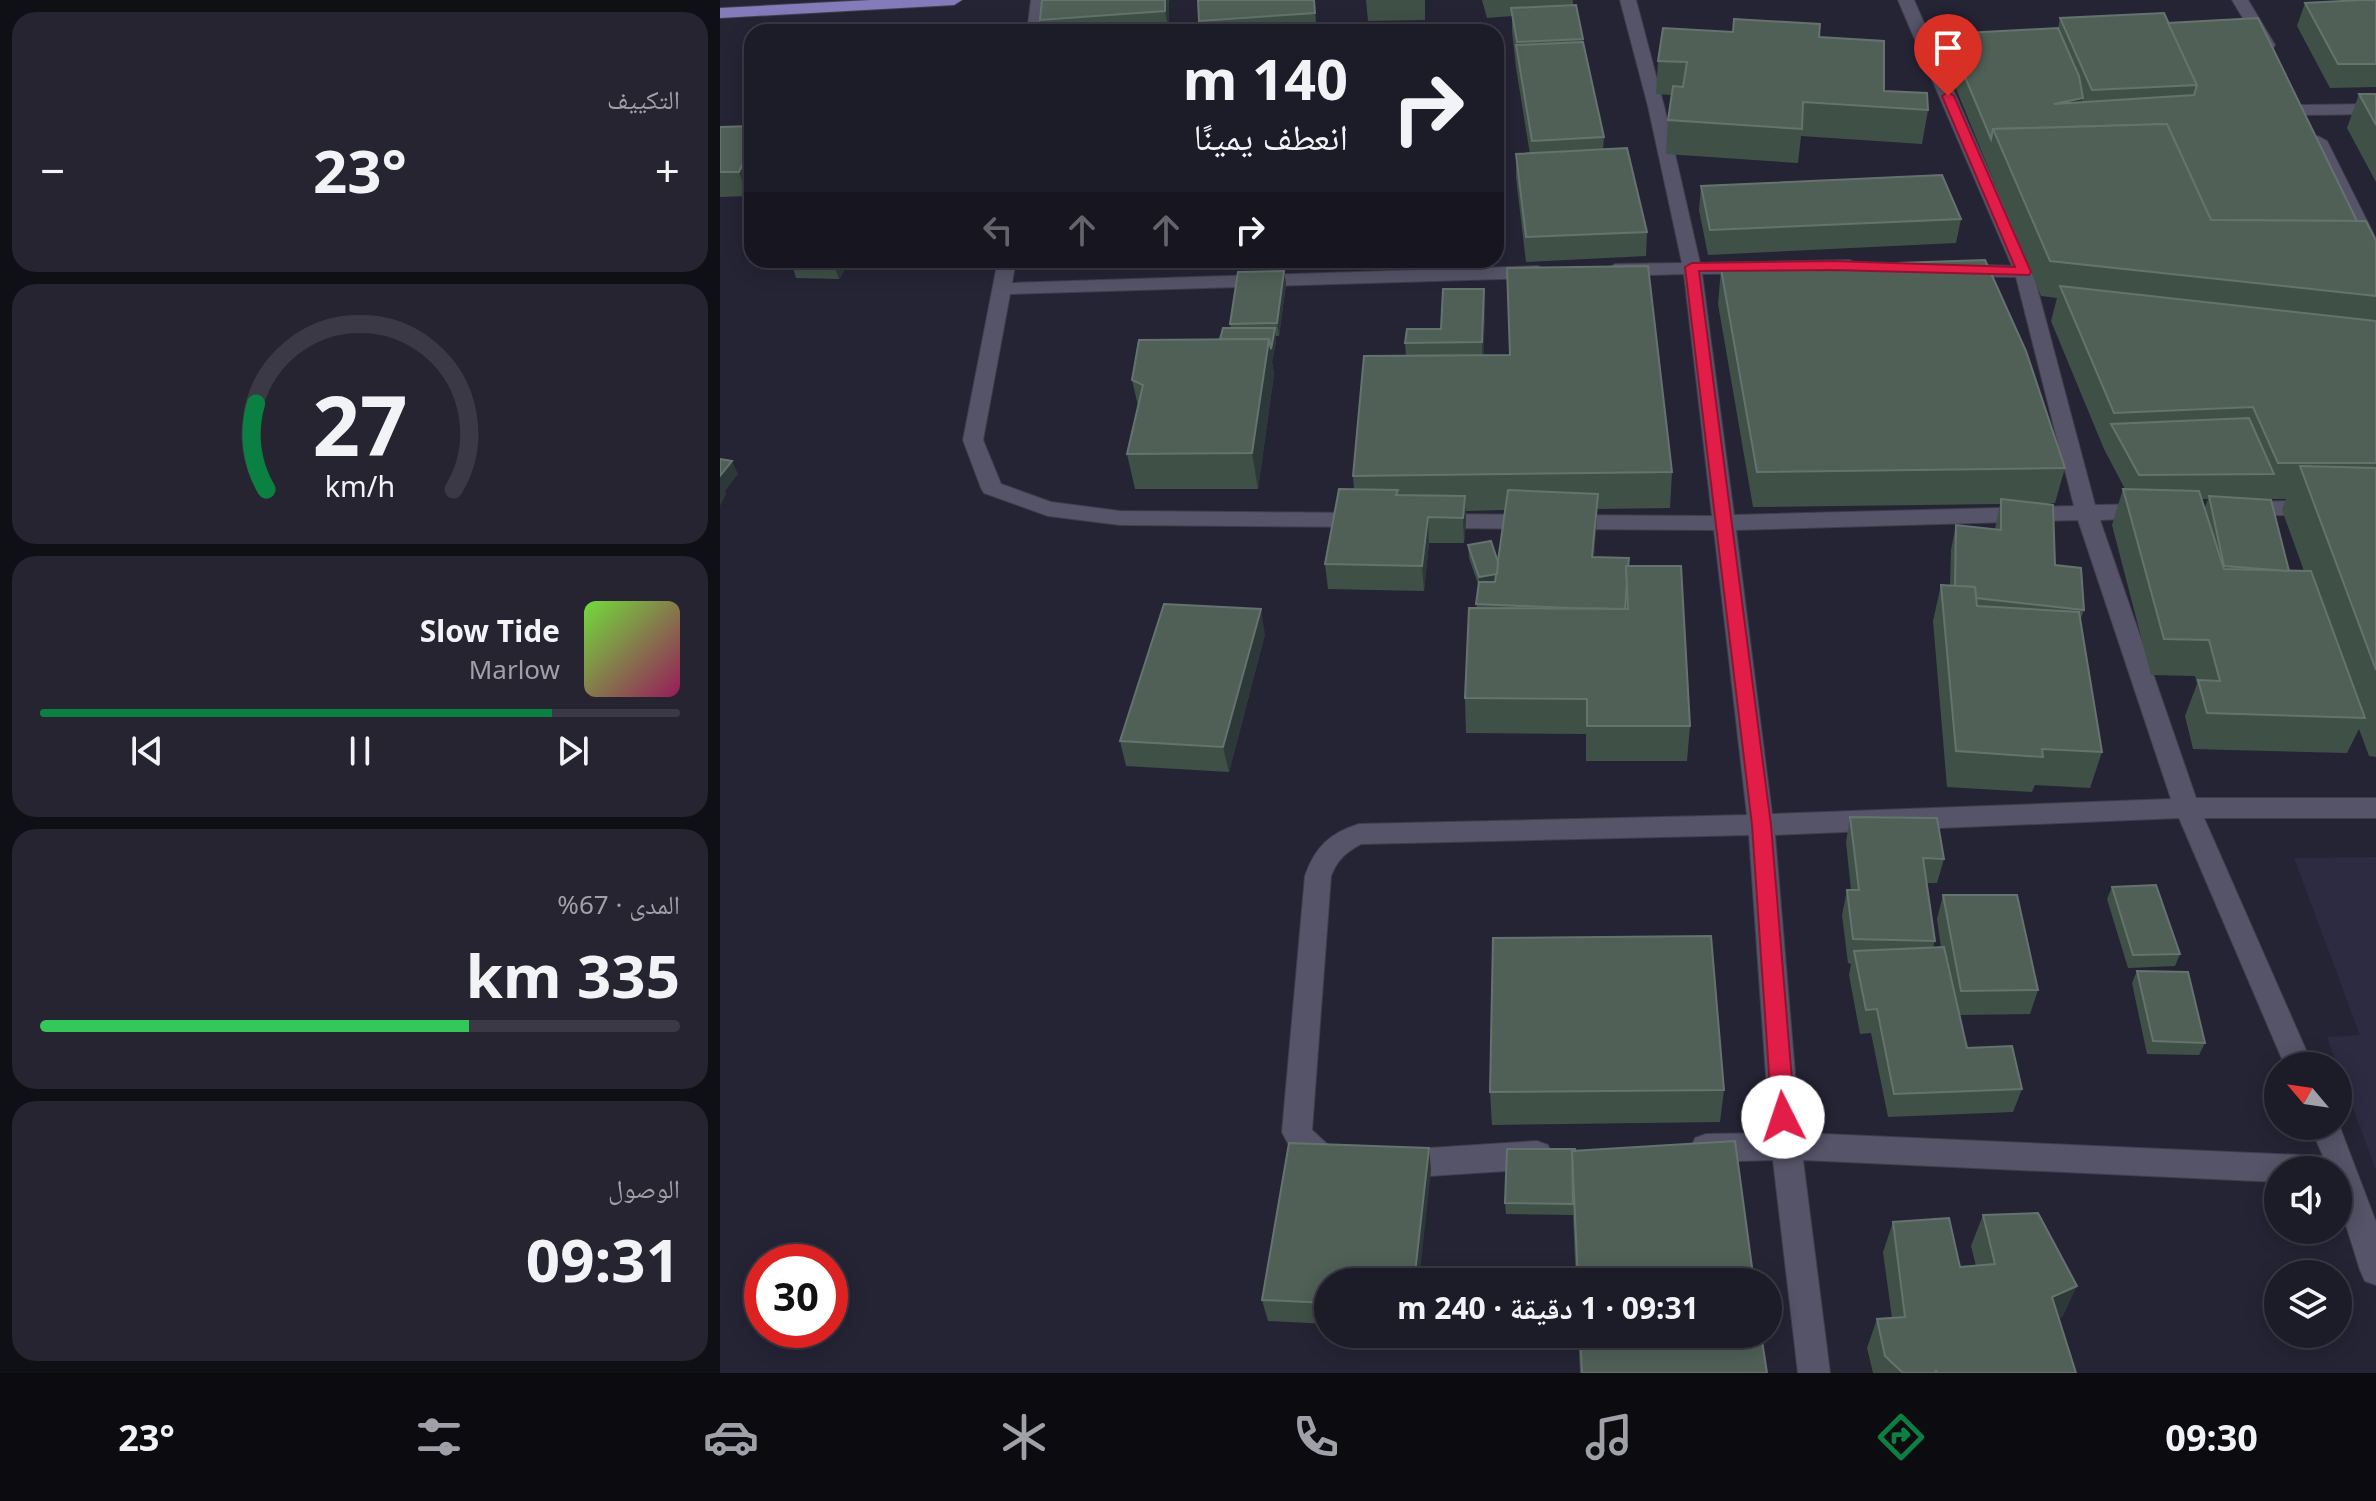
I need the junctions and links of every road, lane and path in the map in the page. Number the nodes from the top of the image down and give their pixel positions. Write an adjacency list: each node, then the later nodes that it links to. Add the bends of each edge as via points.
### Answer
1 (954, 0): 6 (main road)
2 (1039, 0): 7 (street)
3 (1628, 0): 11 (street)
4 (1906, 0): 17 (street)
5 (2240, 0): 8 (street)
6 (720, 13)
7 (1036, 24)
8 (2274, 59)
9 (2376, 109): 10 (street, via 2298,103)
10 (2376, 257)
11 (1692, 267): 12 (street); 15 (street); 23 (street)
12 (1876, 267)
13 (1006, 268): 18 (street)
14 (1935, 269): 17 (street)
15 (1598, 270)
16 (1551, 272): 18 (street)
17 (2024, 272): 22 (street)
18 (1003, 289): 23 (street, via 973,440 992,488 1048,509 1120,518)
19 (2376, 506): 20 (street)
20 (2223, 509)
21 (2178, 510): 22 (street)
22 (2086, 512): 23 (street); 24 (street)
23 (1726, 523): 26 (street)
24 (2187, 808): 25 (street); 26 (street); 27 (street)
25 (2376, 808)
26 (1761, 825): 28 (street); 30 (street, via 1359,834 1341,840 1322,861 1297,1132 1319,1160 1336,1169)
27 (2293, 1052)
28 (1786, 1146): 29 (street); 31 (street); 34 (street)
29 (1679, 1149)
30 (1572, 1153)
31 (2264, 1167)
32 (2352, 1208): 33 (street)
33 (2376, 1270)
34 (1814, 1373)

